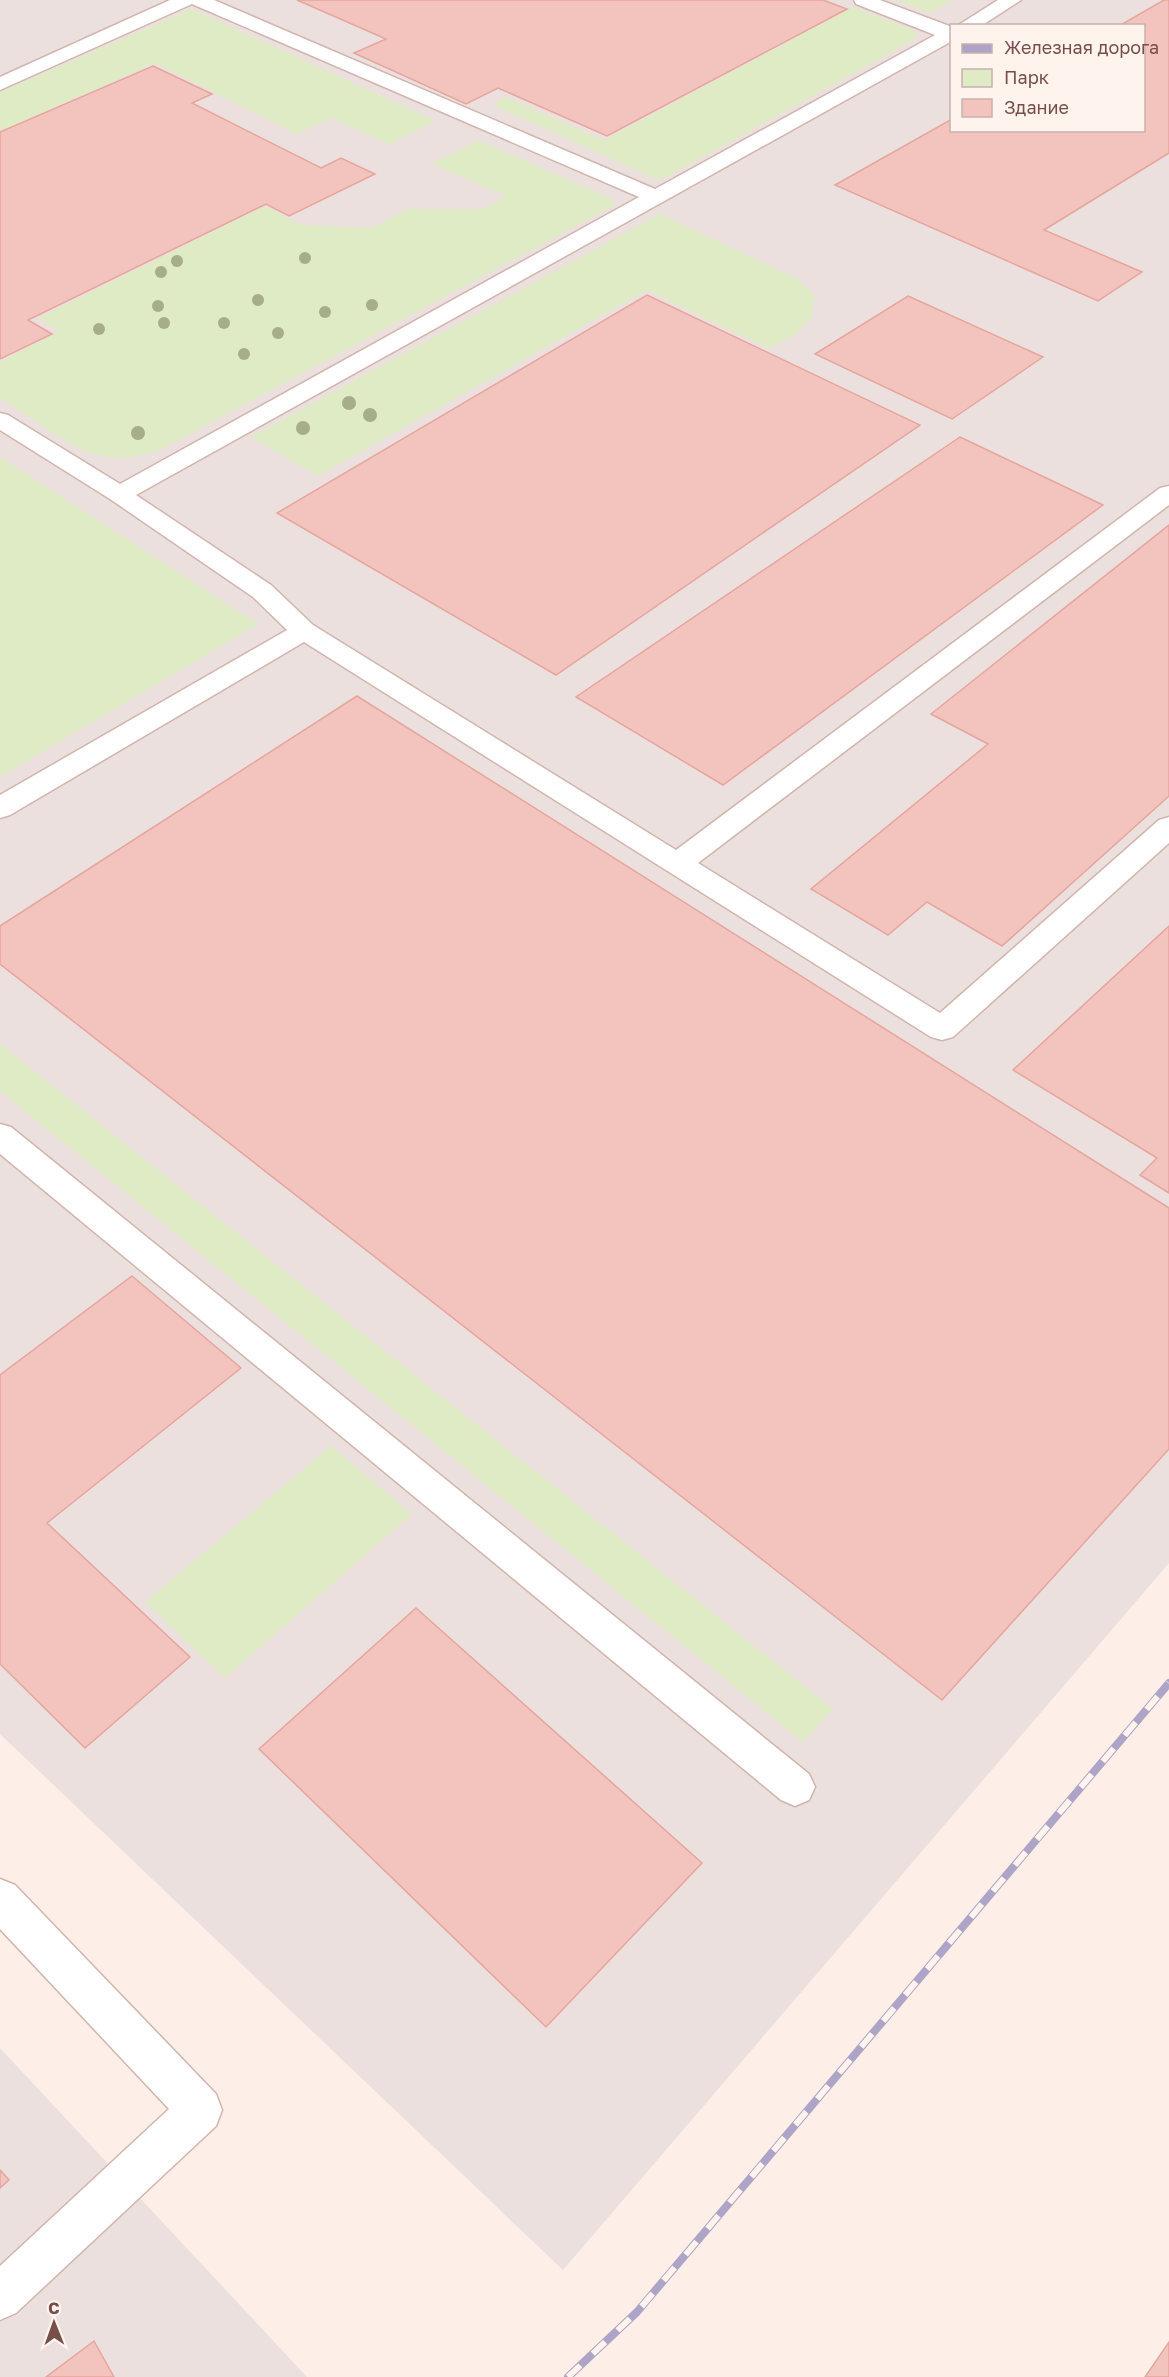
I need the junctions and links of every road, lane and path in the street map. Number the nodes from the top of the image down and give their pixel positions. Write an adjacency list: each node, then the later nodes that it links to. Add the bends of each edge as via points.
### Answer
1 (186, 0): 8 (lane)
2 (198, 0): 9 (lane)
3 (863, 0): 6 (lane)
4 (1012, 0): 5 (lane)
5 (969, 24)
6 (950, 29)
7 (950, 34): 9 (lane)
8 (0, 84)
9 (656, 198): 12 (lane)
10 (0, 420): 12 (lane)
11 (1169, 493): 16 (lane)
12 (119, 494): 13 (lane, via 262,591)
13 (304, 632): 14 (lane); 16 (lane)
14 (0, 808)
15 (1169, 826): 16 (lane, via 942,1029)
16 (677, 864)
17 (0, 1136): 18 (lane)
18 (795, 1787)
19 (0, 1899): 20 (lane, via 200,2110)
20 (0, 2297)

